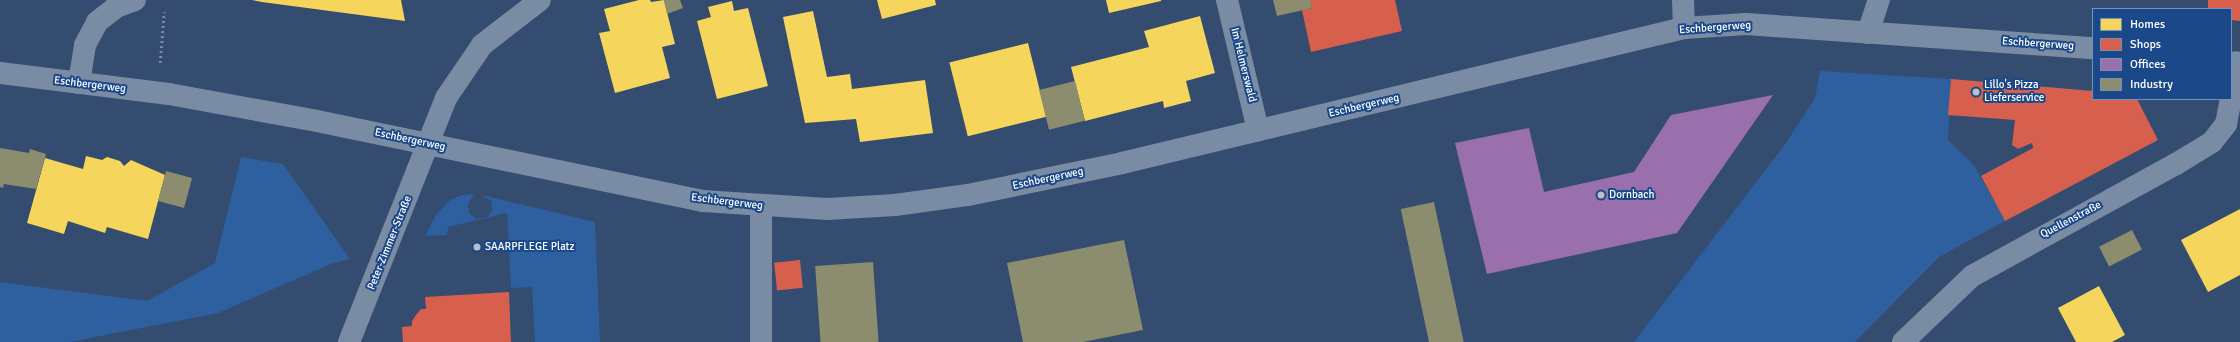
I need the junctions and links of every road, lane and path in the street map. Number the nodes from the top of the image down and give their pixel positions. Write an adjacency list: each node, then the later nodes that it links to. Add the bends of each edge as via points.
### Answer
1 (135, 0): 13 (street, via 116,7 97,22 85,45)
2 (540, 0): 17 (street, Peter-Zimmer-Straße, via 482,45 446,98)
3 (1227, 0): 16 (street, Im Helmerswald)
4 (1683, 0): 7 (street)
5 (1879, 0): 8 (street)
6 (164, 16): 10 (path)
7 (1684, 28): 8 (street, Eschbergerweg, via 1746,24); 16 (street, Eschbergerweg)
8 (1868, 33): 9 (street, Eschbergerweg)
9 (2092, 48)
10 (160, 54)
11 (2236, 62): 14 (street, Quellenstraße)
12 (0, 73): 13 (street, Eschbergerweg)
13 (79, 83): 17 (street, Eschbergerweg, via 169,94)
14 (2232, 91)
15 (2231, 100): 21 (street, Quellenstraße, via 2226,124 2212,142 1972,276)
16 (1258, 130): 18 (street, Eschbergerweg, via 1185,150 968,195 895,205 827,209)
17 (430, 144): 18 (street, Eschbergerweg, via 703,201); 19 (street, Peter-Zimmer-Straße)
18 (761, 207): 20 (street)
19 (349, 342)
20 (761, 342)
21 (1903, 342)

